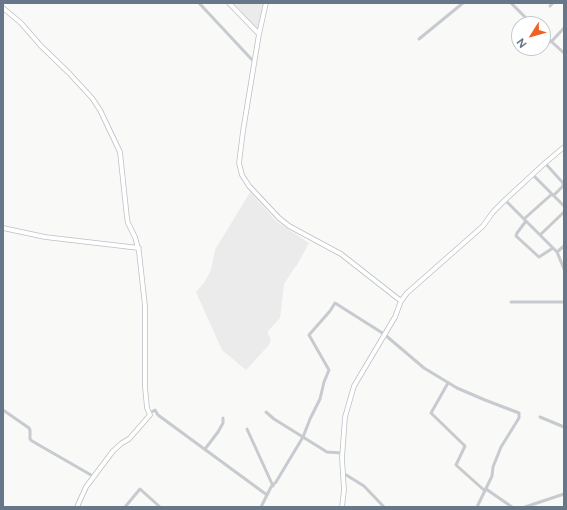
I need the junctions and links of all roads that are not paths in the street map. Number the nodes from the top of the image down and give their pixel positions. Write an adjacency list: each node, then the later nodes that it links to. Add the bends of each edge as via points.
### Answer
1 (199, 3): 15 (street)
2 (229, 3): 11 (street)
3 (266, 3): 11 (street)
4 (463, 3): 12 (street)
5 (511, 3): 9 (street)
6 (553, 3): 7 (street)
7 (550, 6)
8 (3, 8): 27 (street, via 78,82 100,110 120,152 127,218)
9 (524, 16)
10 (564, 28): 13 (street)
11 (259, 34): 15 (street)
12 (419, 39)
13 (552, 42): 14 (street)
14 (564, 53)
15 (254, 63): 31 (street, via 239,163 242,175 249,186 289,226 341,254)
16 (564, 147): 17 (street)
17 (545, 163): 18 (street); 19 (street, via 563,183 563,186)
18 (532, 174): 19 (street); 20 (street)
19 (553, 194): 21 (street); 23 (street)
20 (504, 200): 23 (street); 31 (street, via 483,226)
21 (564, 206)
22 (564, 212): 25 (street)
23 (525, 220): 25 (street); 28 (street, via 516,236 539,257)
24 (3, 228): 27 (street, via 45,237)
25 (540, 235): 28 (street)
26 (564, 246): 29 (street)
27 (139, 248): 38 (street, via 145,306 145,387 147,408)
28 (553, 248): 29 (street)
29 (557, 252): 30 (street)
30 (564, 269)
31 (401, 301): 34 (street)
32 (511, 302): 33 (street)
33 (564, 302)
34 (384, 334): 35 (street, via 424,368); 43 (street, via 335,303 309,334 329,370 320,399); 45 (street, via 354,386 345,417)
35 (448, 383): 49 (street, via 431,413 465,446 456,465); 49 (street, via 519,413 519,418 501,447)
36 (3, 410): 47 (street, via 30,430 32,442)
37 (266, 412): 43 (street)
38 (150, 413): 44 (street, via 155,410 158,415); 47 (street, via 130,439 113,451)
39 (540, 417): 41 (street)
40 (224, 418): 44 (street, via 218,432)
41 (564, 427)
42 (247, 429): 48 (street)
43 (303, 437): 45 (street, via 327,452); 48 (street)
44 (205, 449): 51 (street)
45 (342, 453): 46 (street)
46 (343, 472): 56 (street); 57 (street, via 364,486)
47 (94, 478): 52 (street, via 86,487)
48 (273, 486): 51 (street)
49 (486, 490): 58 (street); 59 (street)
50 (564, 494): 60 (street)
51 (267, 495): 55 (street)
52 (77, 507)
53 (126, 507): 54 (street, via 140,489)
54 (160, 507)
55 (261, 507)
56 (342, 507)
57 (384, 507)
58 (477, 507)
59 (512, 507)
60 (525, 507)

